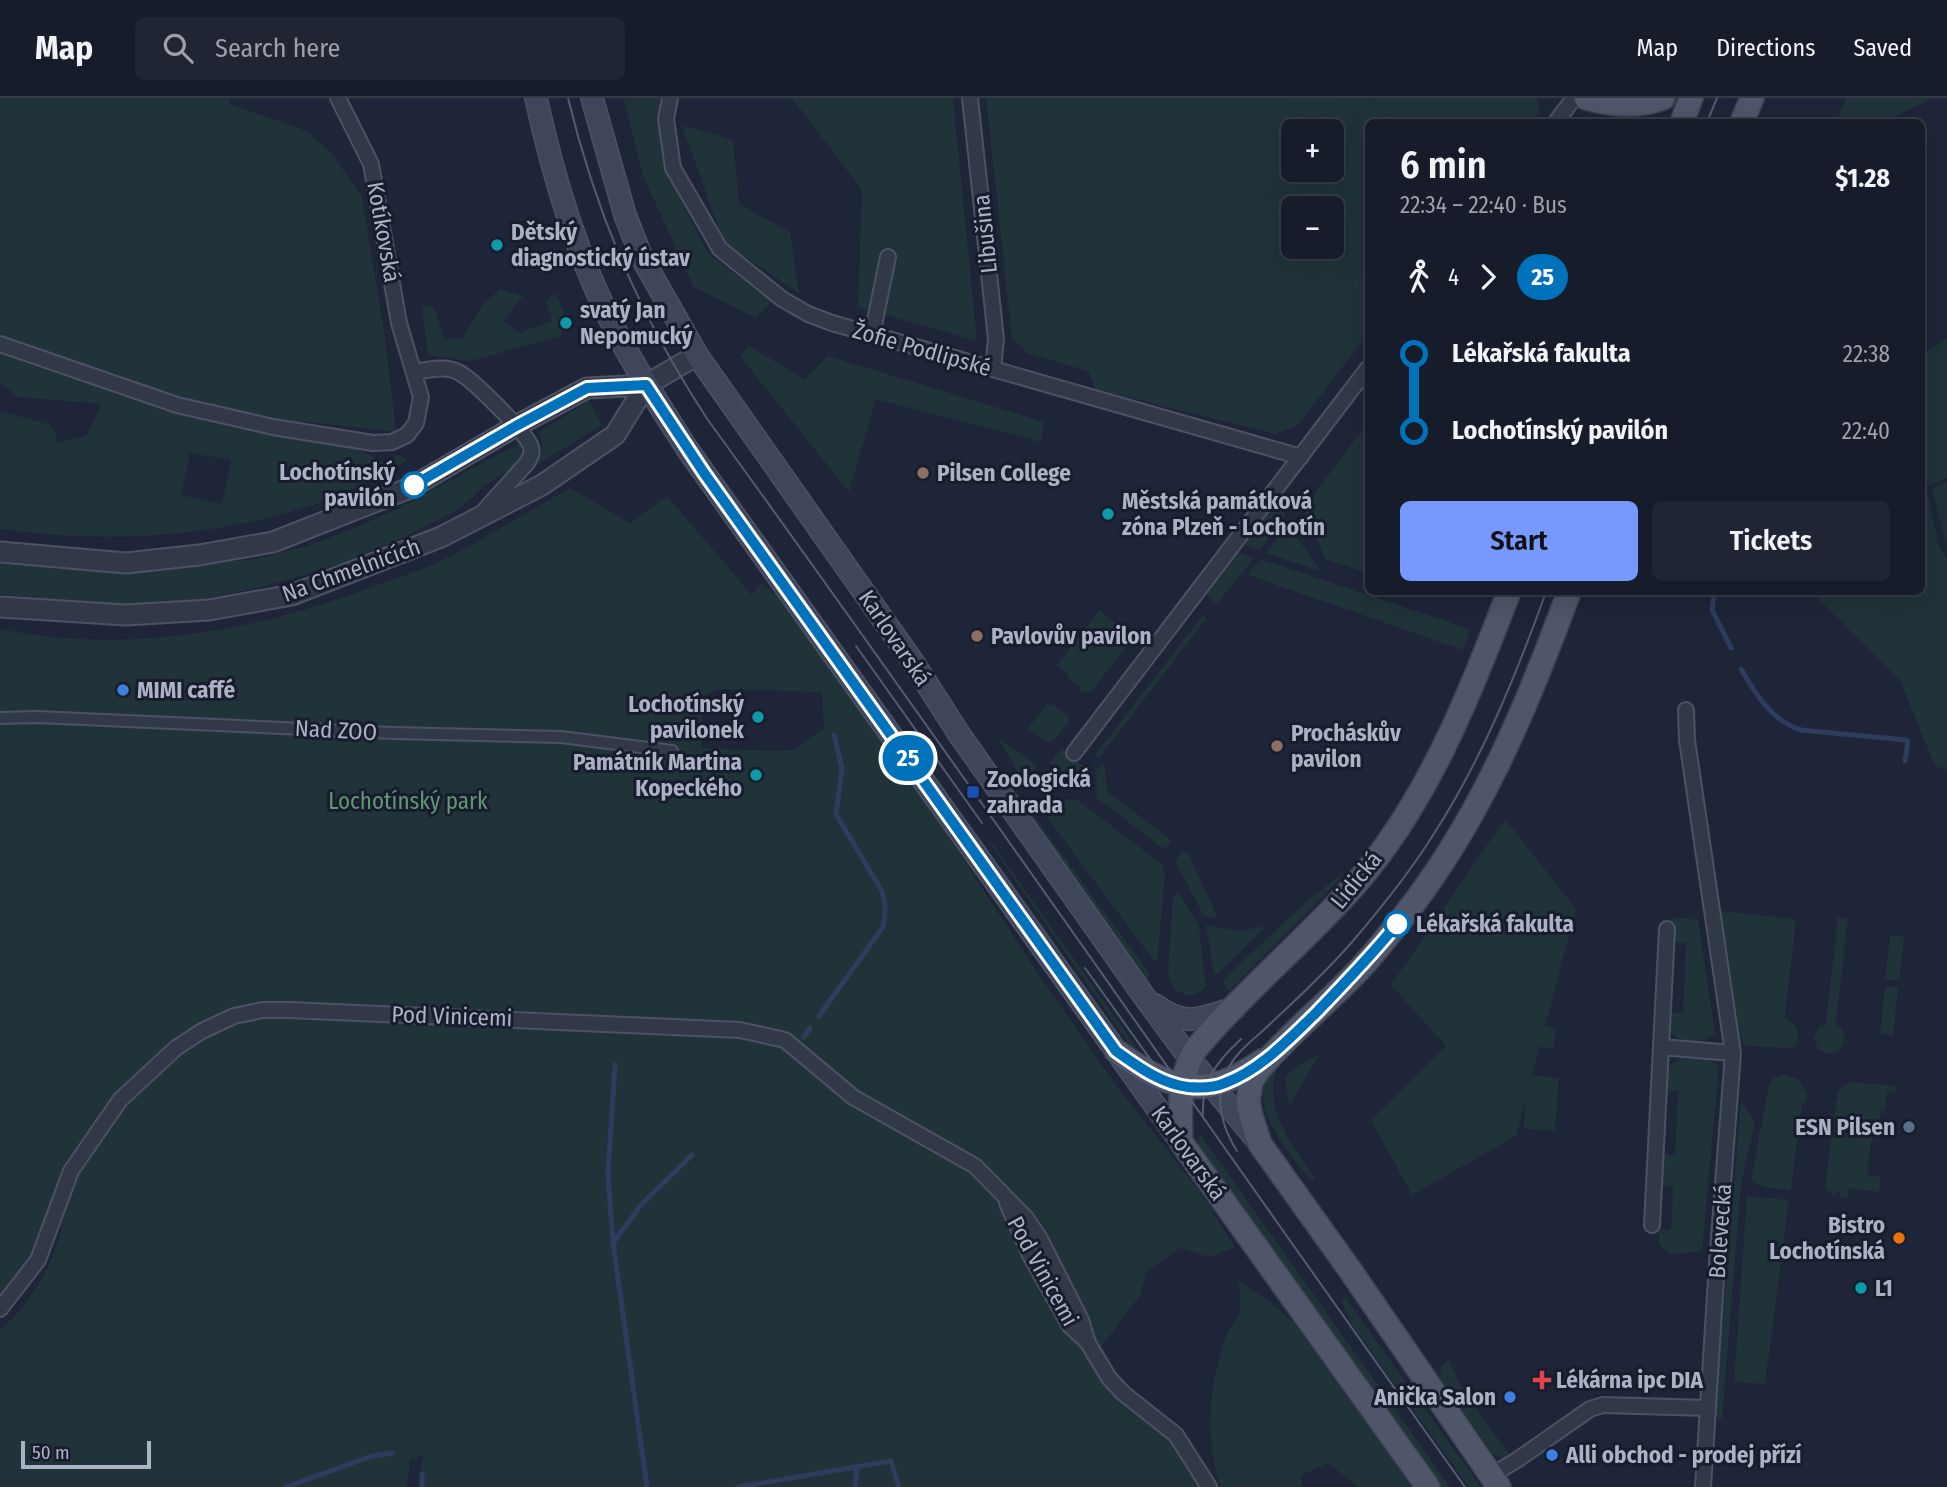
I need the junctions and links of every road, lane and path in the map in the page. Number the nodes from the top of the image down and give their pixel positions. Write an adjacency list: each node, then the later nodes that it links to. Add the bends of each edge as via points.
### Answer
1 (338, 98): 20 (street, Kotíkovská, via 371,164 399,323)
2 (536, 98): 22 (main road, Karlovarská, via 570,226 612,324)
3 (592, 98): 18 (main road, Karlovarská, via 633,237)
4 (670, 98): 16 (street, Žofie Podlipské, via 666,119 673,168 720,248 782,299 808,314)
5 (970, 98): 19 (street, Libušina, via 996,339)
6 (1574, 98): 11 (street)
7 (1663, 98): 10 (main road, via 1647,103)
8 (1691, 98): 13 (main road)
9 (1752, 98): 14 (main road)
10 (1593, 100): 12 (main road)
11 (1558, 119)
12 (1624, 119)
13 (1683, 119)
14 (1743, 119)
15 (888, 257): 16 (street)
16 (872, 335): 19 (street, Žofie Podlipské)
17 (0, 344): 20 (street, Kotíkovská, via 177,405 373,443 392,442 407,435 416,423 421,397)
18 (696, 355): 22 (street, Na Chmelnicích); 35 (main road, Karlovarská)
19 (993, 369): 24 (street, Žofie Podlipské)
20 (414, 372): 23 (street, via 458,371)
21 (1365, 372): 24 (street)
22 (646, 385): 23 (street, Na Chmelnicích, via 587,388); 25 (street, Na Chmelnicích, via 615,435 541,485); 38 (main road, Karlovarská)
23 (516, 426): 25 (street, via 531,446 531,455); 26 (street, Na Chmelnicích, via 410,488 273,542 126,563)
24 (1301, 457): 33 (street)
25 (476, 519): 29 (street, Na Chmelnicích, via 292,595 209,610 126,615)
26 (0, 552)
27 (1508, 595): 36 (main road, Lidická, via 1465,703 1392,835 1356,884)
28 (1568, 595): 39 (main road, via 1514,733 1462,832 1422,892 1357,972)
29 (0, 607)
30 (1686, 710): 40 (street, Bolevecká)
31 (0, 718): 32 (street, Nad ZOO, via 561,737)
32 (672, 751)
33 (1074, 753)
34 (1667, 929): 37 (street)
35 (1141, 992): 36 (main road, via 1179,1019); 41 (main road, Karlovarská)
36 (1235, 1008): 41 (main road, Lidická)
37 (1661, 1047): 40 (street); 46 (street)
38 (1116, 1051): 42 (main road, via 1148,1072); 44 (main road, Karlovarská)
39 (1276, 1052): 43 (main road, via 1226,1083); 45 (main road, Karlovarská, via 1257,1072 1249,1090 1249,1109)
40 (1733, 1053): 48 (street, Bolevecká)
41 (1189, 1059): 42 (main road, Lidická); 43 (main road, Karlovarská)
42 (1182, 1086): 43 (main road); 44 (main road, Lidická)
43 (1220, 1094): 45 (main road, Karlovarská)
44 (1181, 1142): 51 (main road, Karlovarská)
45 (1260, 1144): 49 (main road, Karlovarská)
46 (1652, 1225)
47 (0, 1309): 50 (street, Pod Vinicemi, via 38,1260 71,1171 120,1100 176,1048 234,1016 263,1010 740,1030 785,1041 853,1097 975,1166 1040,1239 1108,1378 1176,1435)
48 (1708, 1408): 49 (street, via 1603,1405 1590,1409); 52 (street, Bolevecká)
49 (1494, 1481)
50 (1209, 1487)
51 (1428, 1487)
52 (1703, 1487)

